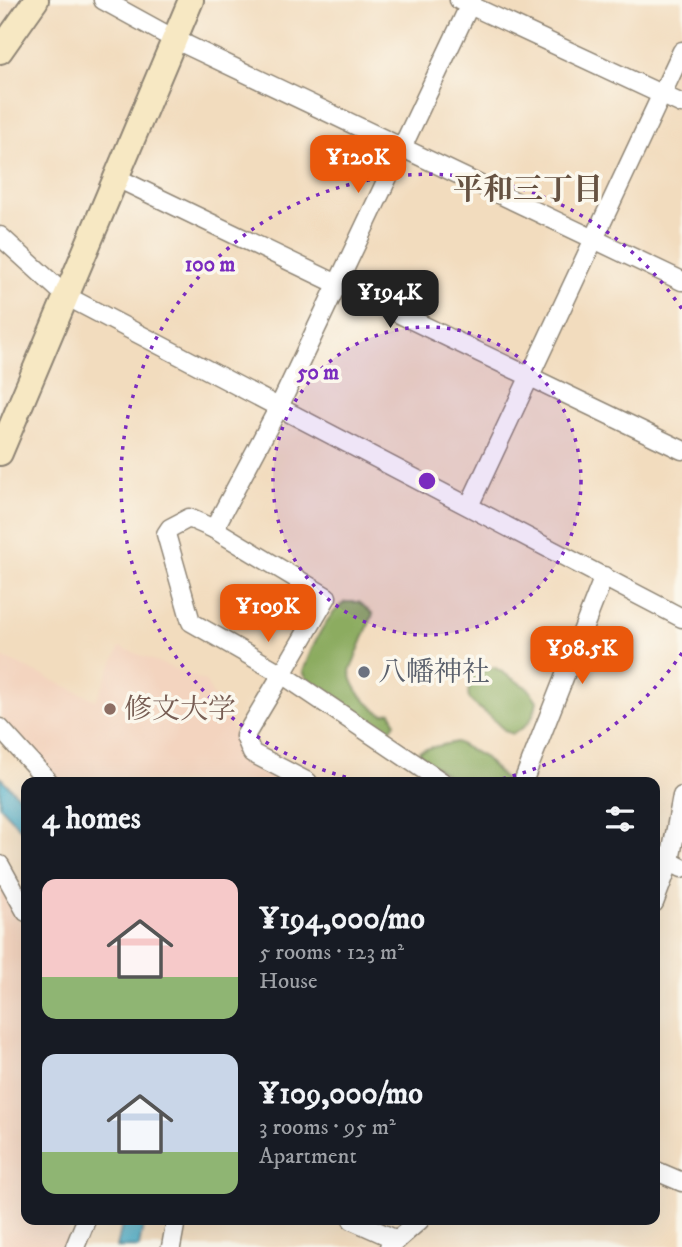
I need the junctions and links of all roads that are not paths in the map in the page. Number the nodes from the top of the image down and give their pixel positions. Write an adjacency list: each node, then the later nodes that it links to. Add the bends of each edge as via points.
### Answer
1 (36, 0): 6 (street)
2 (103, 0): 5 (street)
3 (191, 0): 5 (street)
4 (467, 2): 8 (street); 10 (street)
5 (174, 39): 10 (street); 11 (street)
6 (0, 51)
7 (682, 51): 8 (street)
8 (662, 95): 9 (street); 13 (street)
9 (682, 104)
10 (402, 148): 13 (street); 15 (street)
11 (115, 177): 15 (street); 16 (street)
12 (0, 236): 16 (street)
13 (593, 239): 14 (street); 17 (street)
14 (682, 281)
15 (338, 284): 17 (street); 18 (street)
16 (66, 296): 18 (street); 20 (street)
17 (530, 377): 19 (street); 21 (street)
18 (279, 407): 21 (street); 22 (street)
19 (682, 450)
20 (0, 453)
21 (469, 506): 23 (street)
22 (214, 529): 25 (street, via 327,597); 25 (street, via 189,518 166,534 191,622)
23 (604, 576): 24 (street); 30 (street)
24 (682, 618)
25 (282, 674): 28 (street, via 245,736 252,753); 29 (street)
26 (0, 728): 27 (street)
27 (44, 777)
28 (298, 777)
29 (435, 777)
30 (525, 777)
31 (682, 796): 32 (street)
32 (669, 861): 34 (street)
33 (0, 865): 35 (street)
34 (660, 886)
35 (21, 903)
36 (660, 1173): 37 (street)
37 (682, 1182)
38 (84, 1225): 43 (street)
39 (175, 1225): 44 (street)
40 (362, 1225): 42 (street)
41 (416, 1225): 42 (street)
42 (400, 1243)
43 (75, 1247)
44 (171, 1247)

